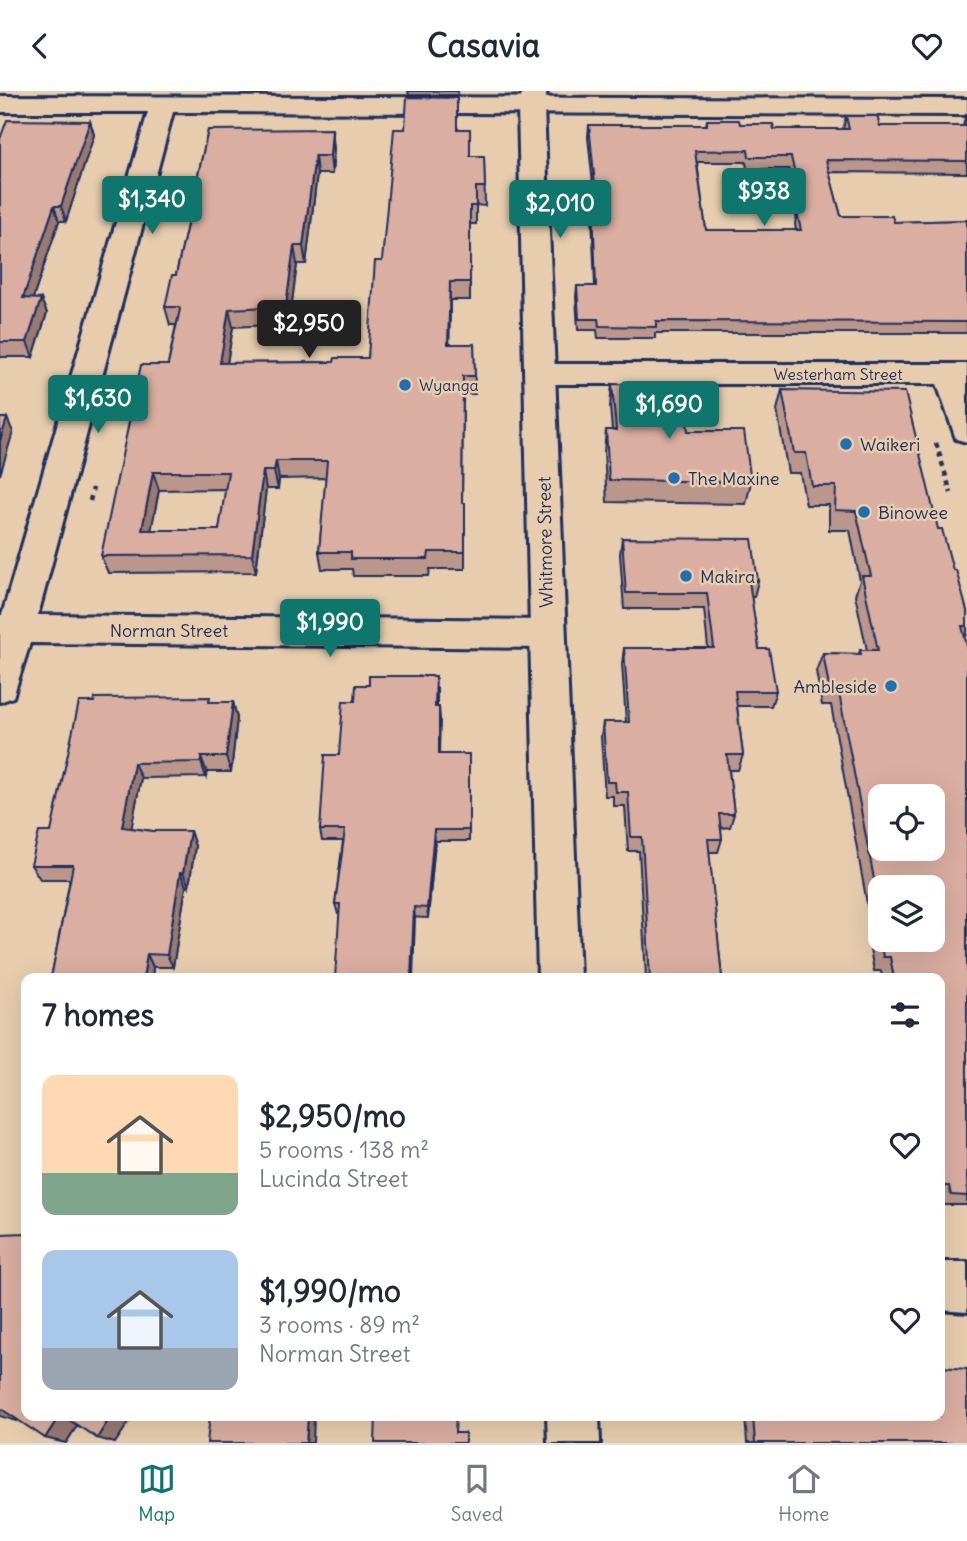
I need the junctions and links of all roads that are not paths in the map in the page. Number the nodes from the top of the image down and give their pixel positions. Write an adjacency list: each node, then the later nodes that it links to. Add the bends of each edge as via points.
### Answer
1 (531, 99): 3 (street); 4 (street); 5 (street, Whitmore Street)
2 (0, 104): 3 (street)
3 (163, 104): 8 (street)
4 (967, 107)
5 (541, 374): 6 (street, Westerham Street); 9 (street, Whitmore Street)
6 (958, 374): 7 (street)
7 (967, 431)
8 (8, 629): 9 (street, Norman Street); 10 (street)
9 (547, 634): 11 (street, Whitmore Street)
10 (0, 687)
11 (559, 973)
12 (945, 1286): 13 (street)
13 (967, 1287)
14 (573, 1421): 15 (street)
15 (574, 1443)

